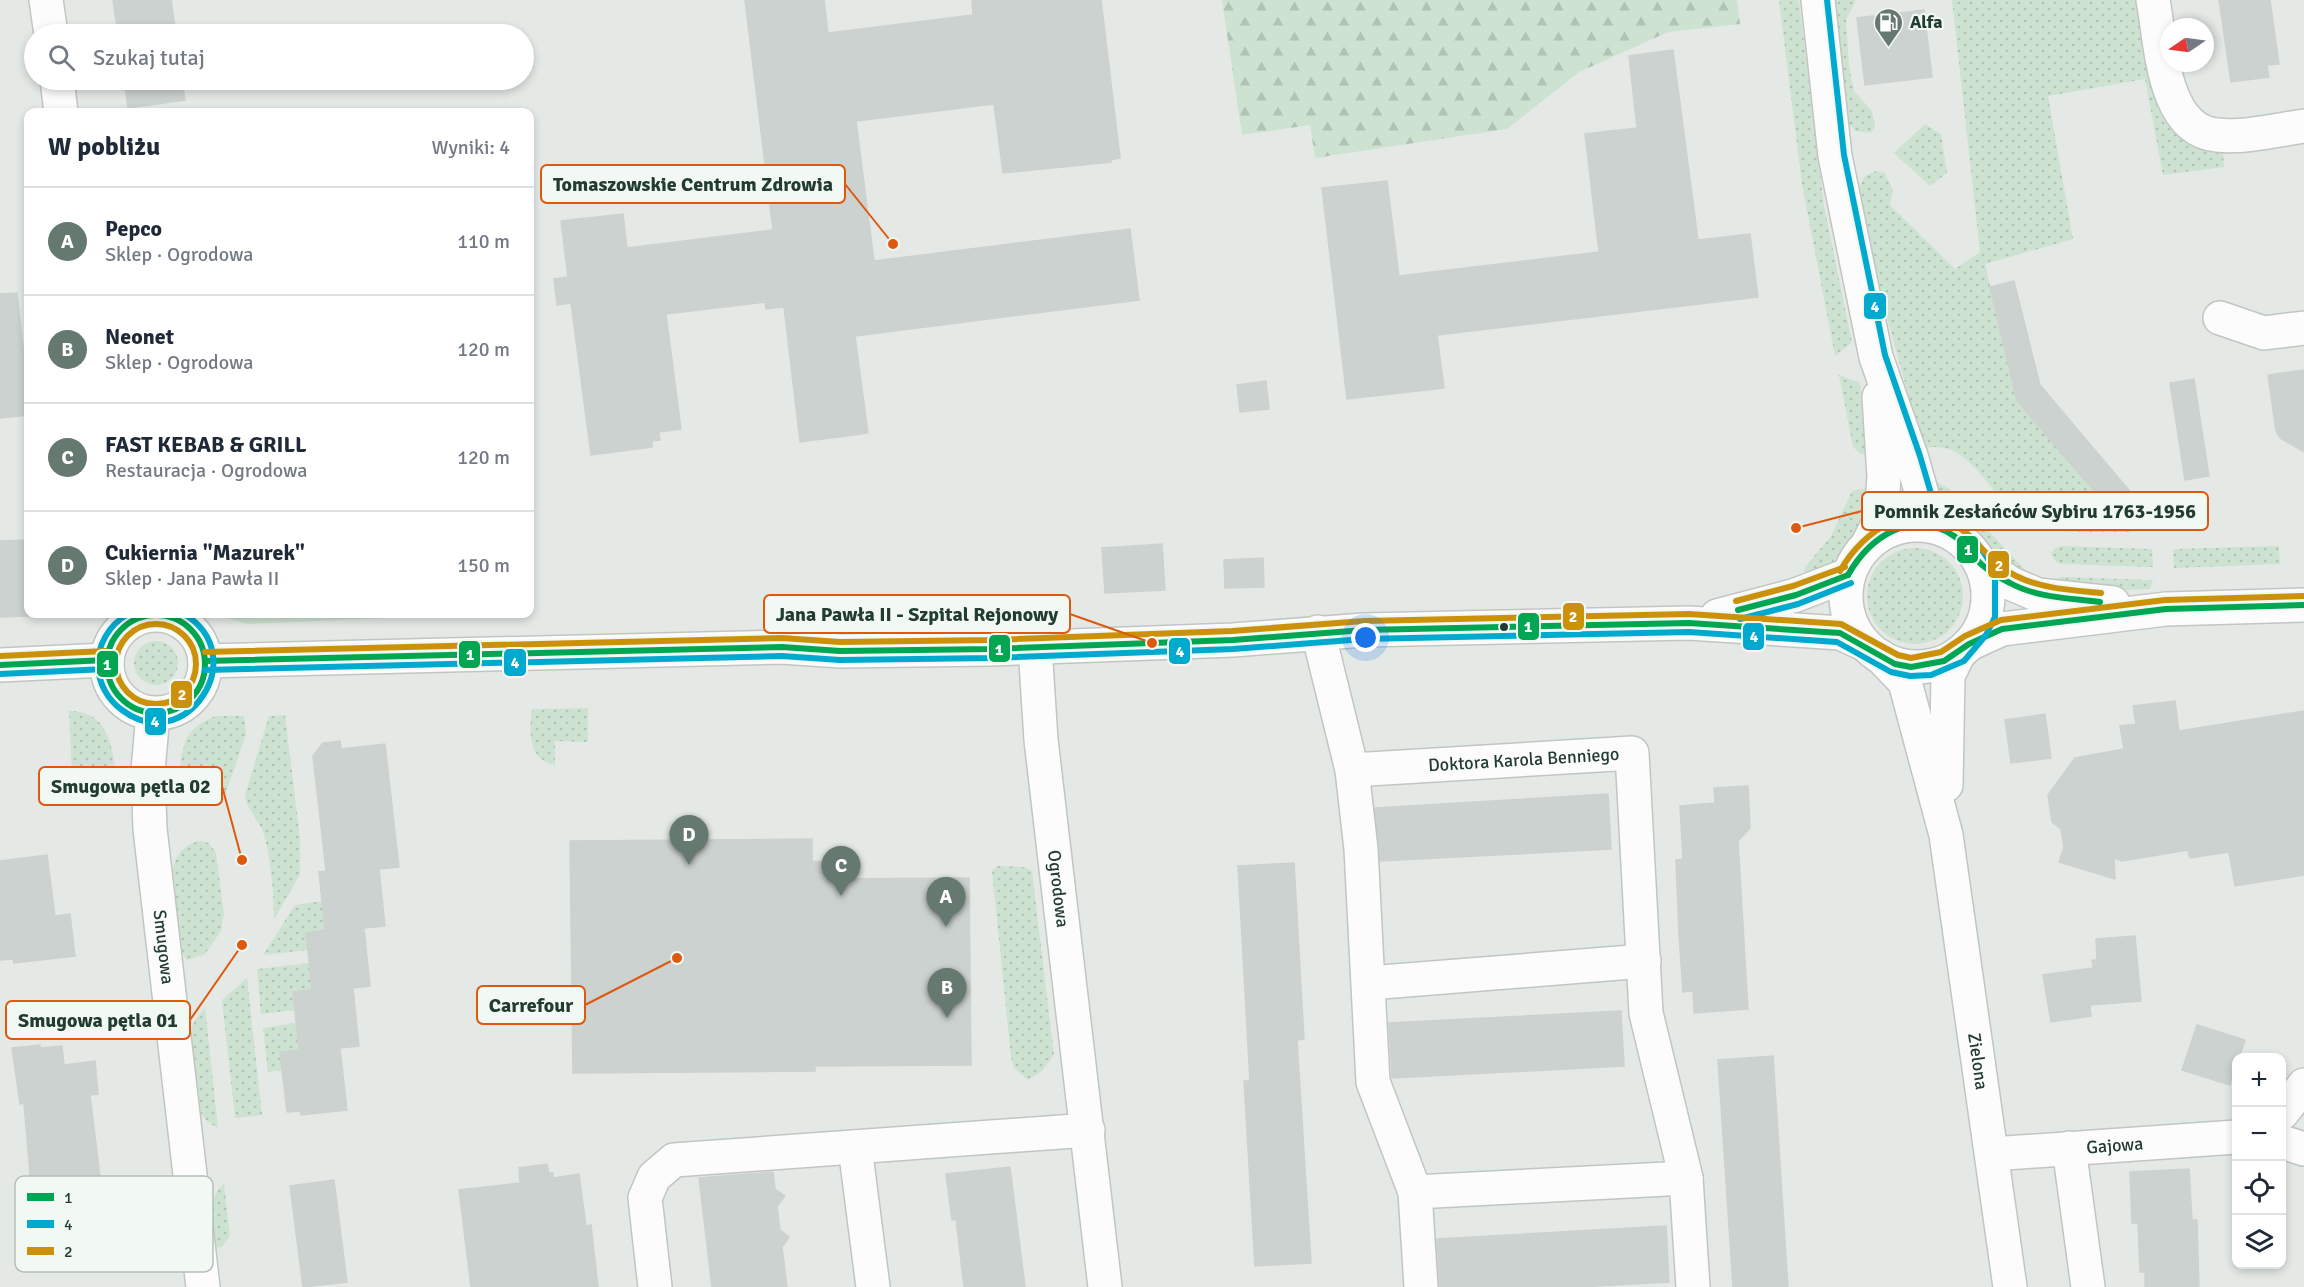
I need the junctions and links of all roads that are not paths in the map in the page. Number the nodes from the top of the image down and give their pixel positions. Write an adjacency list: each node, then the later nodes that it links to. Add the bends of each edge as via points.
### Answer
1 (46, 0): 4 (street)
2 (1818, 0): 10 (street, via 1835,156)
3 (2153, 0): 7 (street, via 2168,84 2175,106 2185,120 2214,135)
4 (50, 24)
5 (58, 90): 6 (street)
6 (60, 108)
7 (2288, 128)
8 (2220, 318): 9 (street, via 2264,333)
9 (2304, 328)
10 (1876, 357): 11 (street, via 1927,512); 12 (street, via 1884,477 1881,518)
11 (1954, 535): 12 (street, via 1919,524 1900,526); 13 (street)
12 (1868, 544): 14 (street)
13 (1980, 563): 16 (street, via 2038,595); 22 (street, via 1986,579 1986,614)
14 (1848, 575): 19 (street, via 1782,600); 23 (street, via 1847,612 1854,629)
15 (2304, 605): 16 (street)
16 (2166, 609): 22 (street, via 2002,629)
17 (134, 618): 24 (street, via 123,627)
18 (173, 618): 25 (street, via 191,630)
19 (1689, 622): 20 (street); 23 (street, via 1840,633)
20 (1318, 632): 21 (street, via 1233,640); 28 (street)
21 (1035, 647): 25 (street, via 840,651 782,647); 34 (street, Ogrodowa, via 1041,740)
22 (1964, 649): 23 (street, via 1944,662 1920,667 1895,664); 29 (street, Zielona, via 1948,676)
23 (1872, 650): 29 (street, Zielona, via 1905,682)
24 (106, 660): 26 (street); 27 (street, via 107,674 119,697 135,709)
25 (205, 661): 27 (street, via 203,677 190,699 181,706)
26 (0, 665)
27 (153, 714): 41 (street, Smugowa, via 147,770 150,829)
28 (1352, 770): 30 (street, Doktora Karola Benniego, via 1632,753); 31 (street)
29 (1946, 835): 40 (street, Zielona)
30 (1644, 961): 31 (street); 42 (street, Doktora Karola Benniego, via 1647,1013)
31 (1369, 983): 43 (street, via 1373,1082)
32 (2304, 1085): 33 (street)
33 (2286, 1108)
34 (1088, 1130): 37 (street); 48 (street, Ogrodowa)
35 (2232, 1137): 38 (street, Gajowa)
36 (2286, 1143): 39 (street)
37 (855, 1147): 46 (street, via 674,1160 654,1177 645,1198); 47 (street)
38 (2069, 1148): 40 (street, Gajowa); 52 (street)
39 (2304, 1149)
40 (1992, 1154): 51 (street, Zielona)
41 (190, 1176)
42 (1686, 1178): 43 (street); 50 (street, Doktora Karola Benniego)
43 (1415, 1192): 49 (street)
44 (201, 1272): 45 (street, Smugowa)
45 (203, 1287)
46 (655, 1287)
47 (873, 1287)
48 (1105, 1287)
49 (1421, 1287)
50 (1693, 1287)
51 (2010, 1287)
52 (2088, 1287)

